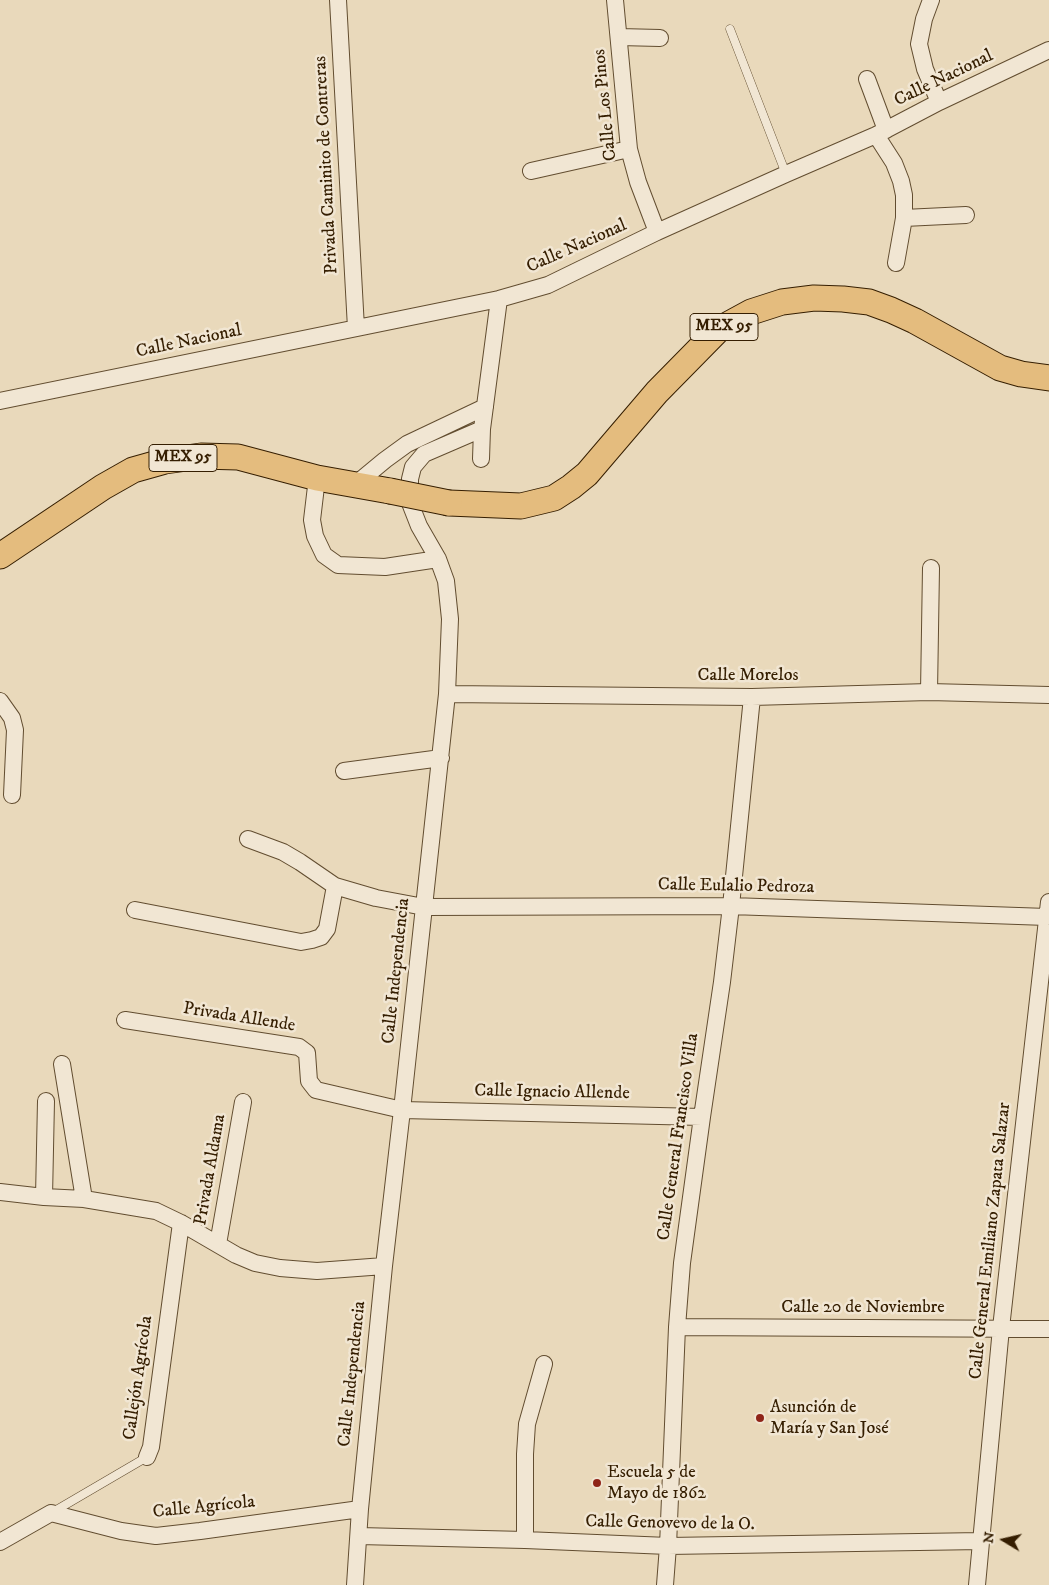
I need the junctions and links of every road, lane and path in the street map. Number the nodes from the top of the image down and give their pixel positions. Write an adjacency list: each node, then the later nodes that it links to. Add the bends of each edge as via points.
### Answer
1 (338, 0): 19 (street, Privada Caminito de Contreras)
2 (615, 0): 5 (street, Calle Los Pinos)
3 (931, 0): 9 (street, via 919,44)
4 (730, 28): 13 (lane)
5 (619, 37): 6 (street); 11 (street, Calle Los Pinos)
6 (660, 38)
7 (1049, 50): 9 (street, Calle Nacional)
8 (867, 79): 10 (street)
9 (939, 102): 10 (street, Calle Nacional)
10 (881, 132): 13 (street, Calle Nacional); 15 (street, via 901,181)
11 (629, 149): 12 (street); 16 (street, Calle Los Pinos)
12 (531, 171)
13 (786, 174): 16 (street, Calle Nacional)
14 (966, 215): 15 (street)
15 (904, 218): 17 (street)
16 (657, 232): 18 (street, Calle Nacional, via 548,285)
17 (896, 263)
18 (499, 300): 19 (street, Calle Nacional); 22 (street)
19 (356, 328): 21 (street, Calle Nacional)
20 (1049, 378): 26 (main road, MEX 95, bridge, via 1000,368 915,320 869,302 814,298 782,302 751,312 718,330 657,392 587,474 554,498 522,506 449,503)
21 (0, 400)
22 (485, 407): 23 (street); 26 (street, via 407,444)
23 (482, 429): 24 (street); 28 (street, Calle Independencia, via 424,454 413,467 410,503)
24 (481, 459)
25 (317, 478): 26 (main road, MEX 95); 27 (main road, MEX 95, via 238,457 201,456 165,461 118,478); 28 (street, via 312,520 315,536 324,555 338,565 385,567)
26 (356, 484)
27 (2, 556)
28 (438, 559): 31 (street, Calle Independencia, via 446,582 450,619)
29 (931, 568): 30 (street)
30 (929, 692): 32 (street, Calle Morelos); 33 (street, Calle Morelos)
31 (447, 694): 33 (street, Calle Morelos); 35 (street, Calle Independencia)
32 (1049, 695)
33 (752, 697): 40 (street, Calle General Francisco Villa)
34 (0, 701): 37 (street, via 12,718 15,730)
35 (441, 758): 36 (street); 41 (street, Calle Independencia)
36 (344, 771)
37 (12, 795)
38 (248, 839): 39 (street, Calle Eulalio Pedroza, via 282,852)
39 (335, 886): 41 (street, Calle Eulalio Pedroza); 42 (street, via 327,929 321,937 301,942)
40 (731, 906): 41 (street, Calle Eulalio Pedroza); 43 (street, Calle Eulalio Pedroza); 49 (street, Calle General Francisco Villa)
41 (424, 907): 48 (street, Calle Independencia)
42 (135, 910)
43 (1048, 910): 57 (street, Calle General Emiliano Zapata Salazar)
44 (125, 1020): 48 (street, Privada Allende, via 299,1047 307,1053 309,1081 316,1090)
45 (62, 1064): 52 (street)
46 (46, 1101): 51 (street)
47 (243, 1102): 54 (street, Privada Aldama)
48 (402, 1110): 49 (street, Calle Ignacio Allende); 55 (street, Calle Independencia)
49 (702, 1116): 56 (street, Calle General Francisco Villa, via 682,1263)
50 (0, 1192): 51 (street)
51 (44, 1197): 52 (street)
52 (84, 1199): 53 (street, via 156,1211)
53 (181, 1223): 54 (street); 60 (street, Callejón Agrícola)
54 (218, 1244): 55 (street, via 256,1263 280,1268 317,1271)
55 (384, 1266): 61 (street, Calle Independencia)
56 (677, 1327): 57 (street, Calle 20 de Noviembre); 67 (street, Calle General Francisco Villa)
57 (1001, 1328): 58 (street, Calle 20 de Noviembre); 65 (street, Calle General Emiliano Zapata Salazar)
58 (1049, 1329)
59 (544, 1364): 64 (street, via 527,1424)
60 (147, 1458): 62 (lane, Callejón Agrícola)
61 (360, 1509): 62 (street, Calle Agrícola, via 156,1536 121,1531); 63 (street, Calle Independencia)
62 (51, 1513): 66 (street)
63 (359, 1536): 64 (street, Calle Genovevo de la O.); 68 (street, Calle Independencia)
64 (525, 1540): 67 (street, Calle Genovevo de la O.)
65 (981, 1541): 67 (street, Calle Genovevo de la O.); 70 (street, Calle General Emiliano Zapata Salazar)
66 (0, 1542)
67 (668, 1546): 69 (street, Calle General Francisco Villa)
68 (355, 1585)
69 (665, 1585)
70 (976, 1585)

